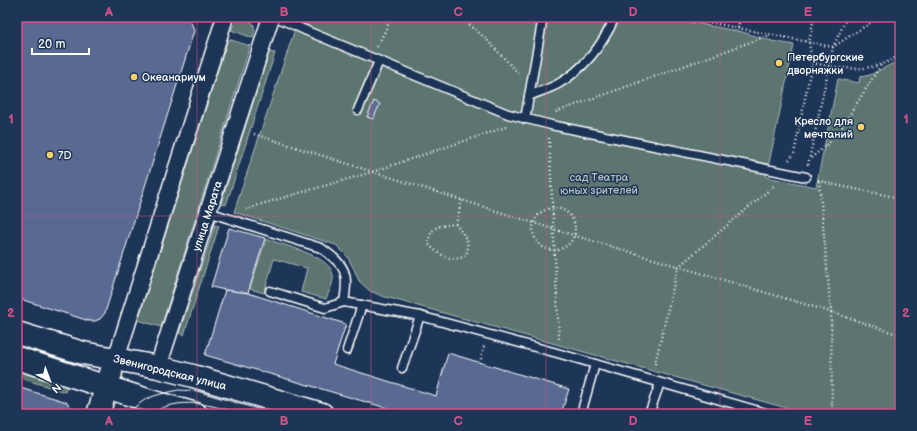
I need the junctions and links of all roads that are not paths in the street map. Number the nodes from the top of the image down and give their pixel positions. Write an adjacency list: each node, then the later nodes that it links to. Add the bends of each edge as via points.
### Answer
1 (225, 17): 19 (street)
2 (271, 17): 11 (street, улица Марата)
3 (276, 17): 6 (lane)
4 (543, 17): 7 (lane)
5 (616, 17): 7 (lane, via 598,48 572,75)
6 (376, 60): 8 (lane); 9 (lane)
7 (529, 96): 9 (lane)
8 (358, 110)
9 (525, 119): 10 (lane)
10 (806, 177)
11 (208, 212): 13 (lane, via 321,248 336,259 346,273); 21 (street, улица Марата)
12 (270, 291): 13 (lane, via 325,308)
13 (344, 302): 14 (lane)
14 (362, 305): 15 (lane); 17 (lane)
15 (420, 316): 20 (lane); 22 (lane)
16 (17, 333): 19 (street, Звенигородская улица, via 82,353)
17 (347, 350)
18 (17, 358): 24 (street)
19 (116, 359): 21 (street, Звенигородская улица); 24 (street)
20 (596, 364): 23 (lane); 29 (lane)
21 (158, 367): 25 (street, улица Марата); 28 (street, Звенигородская улица, via 281,405)
22 (402, 368)
23 (660, 383): 30 (lane); 31 (lane)
24 (107, 386): 25 (street); 26 (street)
25 (144, 407): 27 (street)
26 (98, 414)
27 (196, 414)
28 (322, 414)
29 (581, 414)
30 (649, 414)
31 (769, 414)

